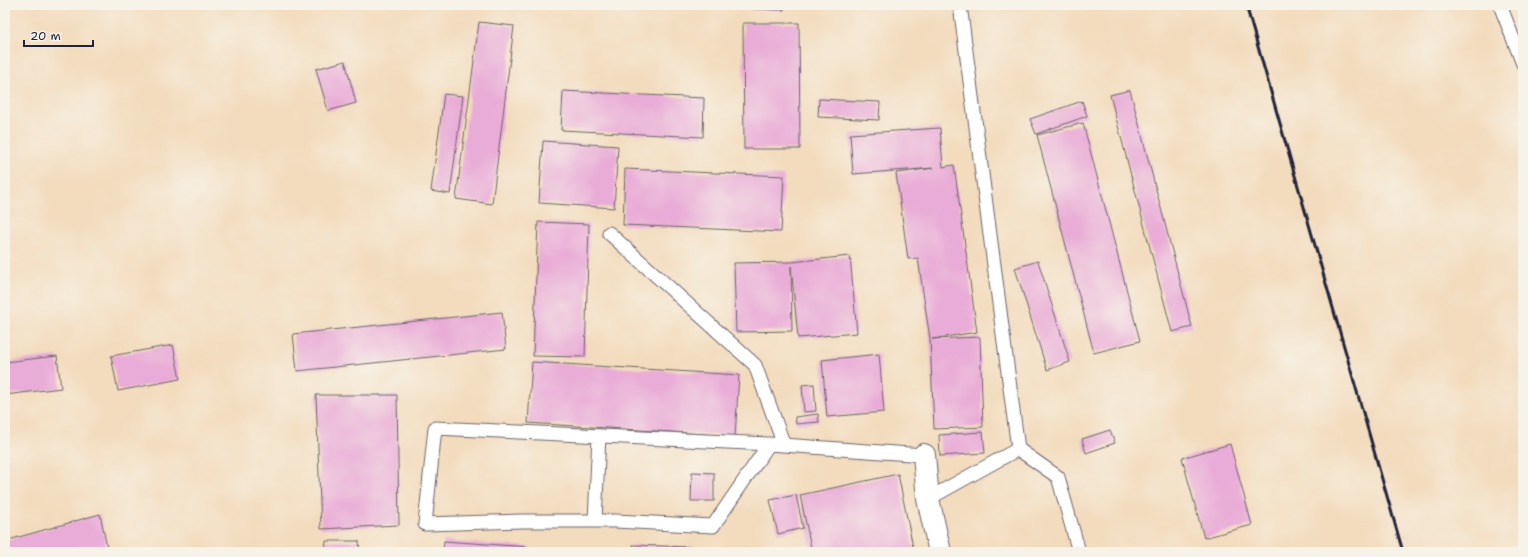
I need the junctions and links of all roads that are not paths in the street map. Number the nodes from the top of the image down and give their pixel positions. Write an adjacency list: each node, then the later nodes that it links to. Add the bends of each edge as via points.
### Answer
1 (960, 5): 8 (lane)
2 (1500, 5): 3 (lane)
3 (1523, 64)
4 (609, 233): 7 (lane, via 755,365)
5 (599, 436): 6 (lane); 11 (lane); 11 (lane, via 435,428 425,524)
6 (769, 444): 7 (lane); 11 (lane, via 713,526)
7 (784, 445): 9 (lane)
8 (1018, 449): 10 (lane); 13 (lane, via 1058,477)
9 (924, 455): 10 (street)
10 (928, 499): 12 (street)
11 (595, 521)
12 (940, 552)
13 (1079, 552)

